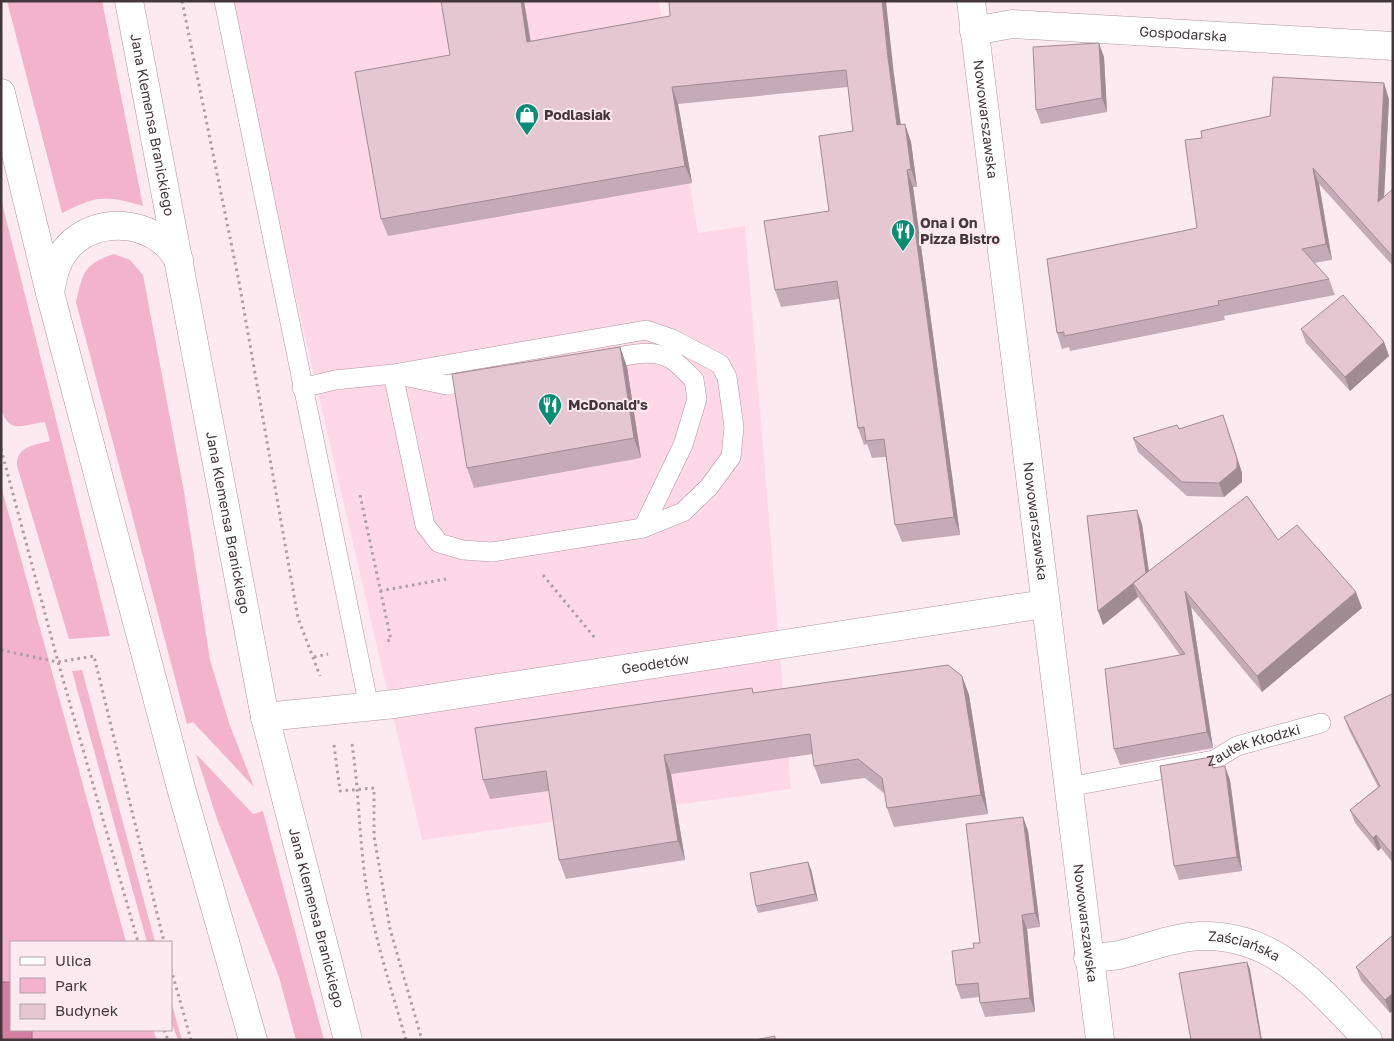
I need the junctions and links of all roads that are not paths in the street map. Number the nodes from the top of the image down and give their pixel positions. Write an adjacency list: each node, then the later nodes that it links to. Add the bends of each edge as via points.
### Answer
1 (129, 1): 7 (street, Jana Klemensa Branickiego)
2 (224, 1): 12 (lane)
3 (970, 1): 4 (street, Nowowarszawska)
4 (974, 31): 5 (street, Gospodarska, via 1012,24); 14 (street, Nowowarszawska)
5 (1393, 46)
6 (1, 93): 8 (street)
7 (179, 260): 8 (street, via 165,242 146,231 124,225 102,227 82,236 65,251 54,271); 16 (street, Jana Klemensa Branickiego)
8 (50, 293): 20 (street, via 181,788)
9 (580, 364): 13 (lane, via 658,353 672,360 694,380 697,399 683,444)
10 (393, 374): 11 (lane, via 446,385); 12 (lane, via 335,380); 13 (lane, via 425,525 439,543 463,550 492,552); 13 (lane, via 646,330 672,339 720,364 727,377 734,427 731,457 710,487 683,512)
11 (494, 377)
12 (302, 388): 15 (lane)
13 (643, 528)
14 (1044, 604): 15 (street, Geodetów); 18 (street, Nowowarszawska)
15 (358, 708): 16 (street, Geodetów)
16 (265, 717): 21 (street, Jana Klemensa Branickiego)
17 (1321, 723): 18 (lane, Zaułek Kłodzki, via 1237,746 1214,760)
18 (1068, 787): 19 (street, Nowowarszawska)
19 (1088, 958): 22 (street, Nowowarszawska); 23 (street, Zaściańska, via 1116,956 1187,938 1222,936 1258,945 1283,959 1310,982)
20 (253, 1040)
21 (348, 1040)
22 (1100, 1040)
23 (1368, 1040)

